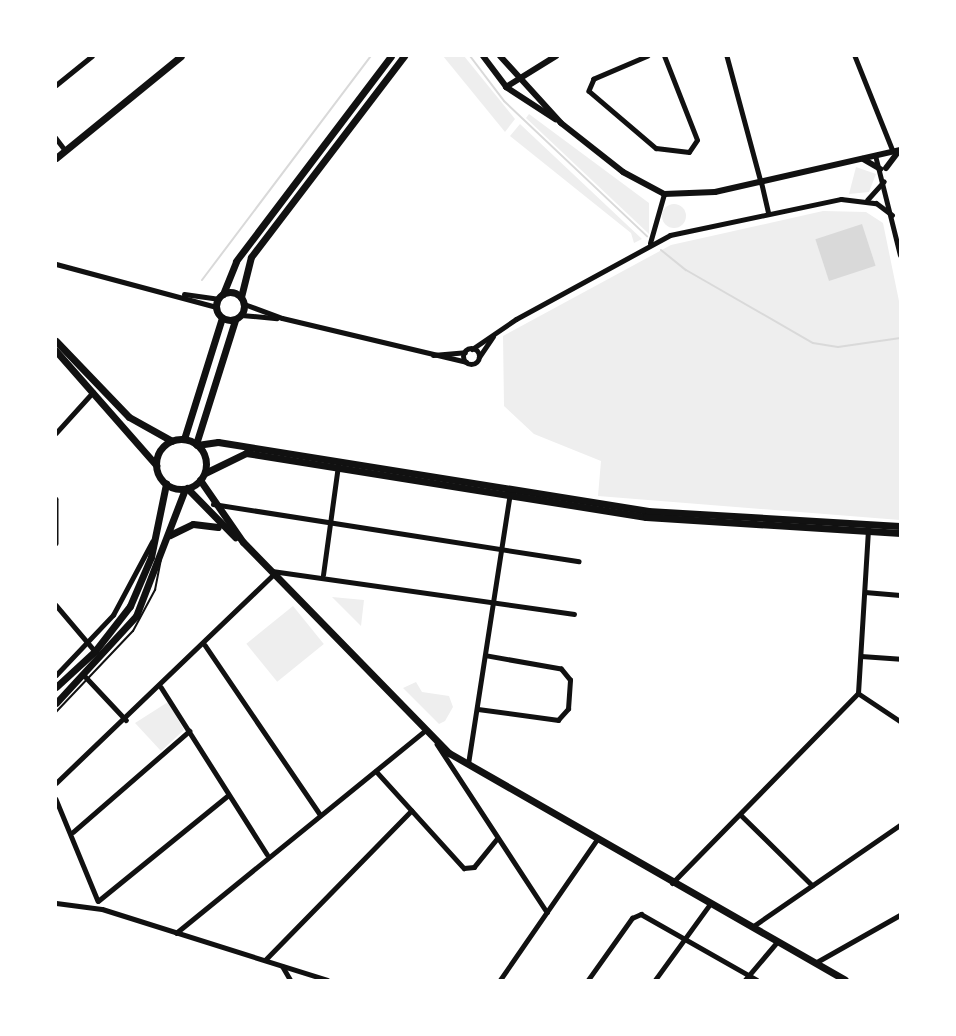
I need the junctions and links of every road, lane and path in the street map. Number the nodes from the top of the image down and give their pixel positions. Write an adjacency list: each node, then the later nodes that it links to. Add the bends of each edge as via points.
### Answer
1 (92, 56): 13 (street)
2 (181, 56): 17 (main road)
3 (391, 56): 35 (main road, via 236,261)
4 (404, 56): 36 (main road, via 251,257)
5 (483, 56): 14 (main road)
6 (500, 56): 12 (main road)
7 (556, 56): 12 (main road)
8 (648, 56): 9 (street, via 594,79 589,91 656,148 689,152 697,141)
9 (664, 56)
10 (727, 56): 25 (street)
11 (855, 56): 18 (street)
12 (518, 79): 14 (main road); 15 (main road)
13 (56, 85)
14 (506, 87): 15 (main road)
15 (561, 123): 26 (main road, via 623,172)
16 (56, 138): 17 (street)
17 (65, 150): 21 (main road)
18 (898, 151): 19 (main road); 23 (main road)
19 (883, 153): 20 (main road); 23 (street)
20 (875, 155): 22 (main road); 23 (street)
21 (56, 158)
22 (854, 160): 23 (main road, via 867,160); 25 (main road)
23 (883, 168): 24 (street)
24 (885, 178): 27 (street, via 875,196); 29 (street)
25 (761, 182): 26 (main road, via 700,194); 28 (street)
26 (664, 194): 30 (street)
27 (863, 200): 28 (street, via 825,201); 29 (street, via 883,205)
28 (768, 213): 31 (street)
29 (892, 215): 33 (street)
30 (657, 225): 31 (street); 32 (street)
31 (670, 235): 32 (street)
32 (648, 247): 40 (street)
33 (900, 255)
34 (56, 264): 35 (street)
35 (219, 300): 36 (main road); 38 (main road)
36 (242, 300): 37 (main road); 39 (street)
37 (238, 317): 38 (main road); 39 (street); 52 (main road)
38 (222, 318): 50 (main road)
39 (282, 318): 45 (street)
40 (498, 330): 42 (street); 46 (street)
41 (56, 341): 51 (main road, via 129,417)
42 (472, 349): 44 (street); 46 (street)
43 (56, 351): 48 (main road)
44 (465, 352): 45 (street); 47 (street)
45 (432, 355): 47 (street)
46 (479, 357): 47 (street, via 473,364)
47 (466, 362)
48 (93, 392): 49 (street); 54 (main road)
49 (56, 433)
50 (184, 439): 51 (main road); 52 (main road)
51 (172, 441): 54 (main road, via 160,450)
52 (197, 445): 53 (main road, via 218,442); 55 (main road, via 206,458)
53 (338, 464): 55 (main road, via 242,453); 59 (main road); 62 (street)
54 (156, 465): 57 (main road)
55 (205, 472): 56 (main road)
56 (200, 480): 58 (main road); 61 (main road)
57 (166, 484): 58 (main road); 66 (main road)
58 (186, 489): 65 (main road); 68 (main road)
59 (510, 493): 64 (main road, via 673,520); 71 (street)
60 (56, 499): 70 (street)
61 (213, 504): 62 (street); 69 (main road)
62 (331, 522): 71 (street); 75 (street)
63 (900, 526): 64 (main road)
64 (868, 527): 67 (main road); 76 (street)
65 (225, 530): 68 (main road, via 202,522); 69 (main road)
66 (158, 531): 81 (street, via 123,599); 83 (main road, via 130,606)
67 (900, 533)
68 (170, 535): 72 (main road)
69 (243, 542): 74 (main road)
70 (56, 543)
71 (505, 548): 73 (street); 78 (street)
72 (161, 559): 87 (main road, via 136,616); 89 (lane, via 145,612)
73 (579, 561)
74 (272, 572): 75 (street); 82 (street); 99 (main road)
75 (323, 575): 78 (street)
76 (865, 592): 77 (street); 85 (street)
77 (900, 595)
78 (495, 601): 80 (street); 84 (street)
79 (56, 605): 81 (street)
80 (574, 614)
81 (88, 643): 83 (street); 88 (street)
82 (205, 645): 91 (street); 107 (street)
83 (95, 651): 90 (main road)
84 (487, 656): 94 (street); 94 (street, via 561,669 570,680 568,709 558,720)
85 (861, 656): 86 (street); 92 (street)
86 (900, 659)
87 (83, 674): 89 (street); 93 (main road)
88 (56, 675)
89 (89, 680): 95 (lane); 96 (street)
90 (56, 687)
91 (161, 687): 96 (street); 98 (street)
92 (858, 693): 97 (street); 108 (street)
93 (56, 703)
94 (478, 709): 101 (street)
95 (56, 712)
96 (126, 720): 103 (street)
97 (900, 721)
98 (189, 731): 104 (street); 110 (street)
99 (425, 731): 100 (main road); 102 (street)
100 (434, 739): 101 (main road); 111 (street)
101 (468, 767): 112 (main road)
102 (376, 771): 106 (street); 107 (street)
103 (56, 783)
104 (227, 796): 113 (street); 116 (street)
105 (56, 800): 110 (street)
106 (411, 811): 111 (street, via 464,868 474,867); 126 (street)
107 (320, 814): 113 (street)
108 (741, 815): 114 (street); 115 (street)
109 (900, 825): 115 (street)
110 (73, 832): 116 (street)
111 (497, 839): 120 (street)
112 (596, 841): 114 (main road); 120 (street)
113 (267, 854): 123 (street)
114 (672, 883): 118 (main road)
115 (812, 885): 122 (street)
116 (98, 901): 119 (street)
117 (56, 903): 119 (street)
118 (710, 904): 122 (main road); 124 (street)
119 (102, 909): 123 (street)
120 (547, 912): 133 (street)
121 (900, 915): 127 (street)
122 (752, 927): 125 (main road)
123 (177, 933): 126 (street)
124 (682, 940): 129 (street); 134 (street, via 641,914 632,918); 135 (street)
125 (777, 942): 127 (main road); 129 (street)
126 (265, 960): 128 (street)
127 (815, 963): 138 (main road)
128 (282, 966): 130 (street); 131 (street)
129 (749, 976): 136 (street); 137 (street)
130 (318, 980): 132 (street)
131 (290, 981)
132 (327, 981)
133 (500, 981)
134 (588, 981)
135 (656, 981)
136 (745, 981)
137 (758, 981)
138 (845, 981)

